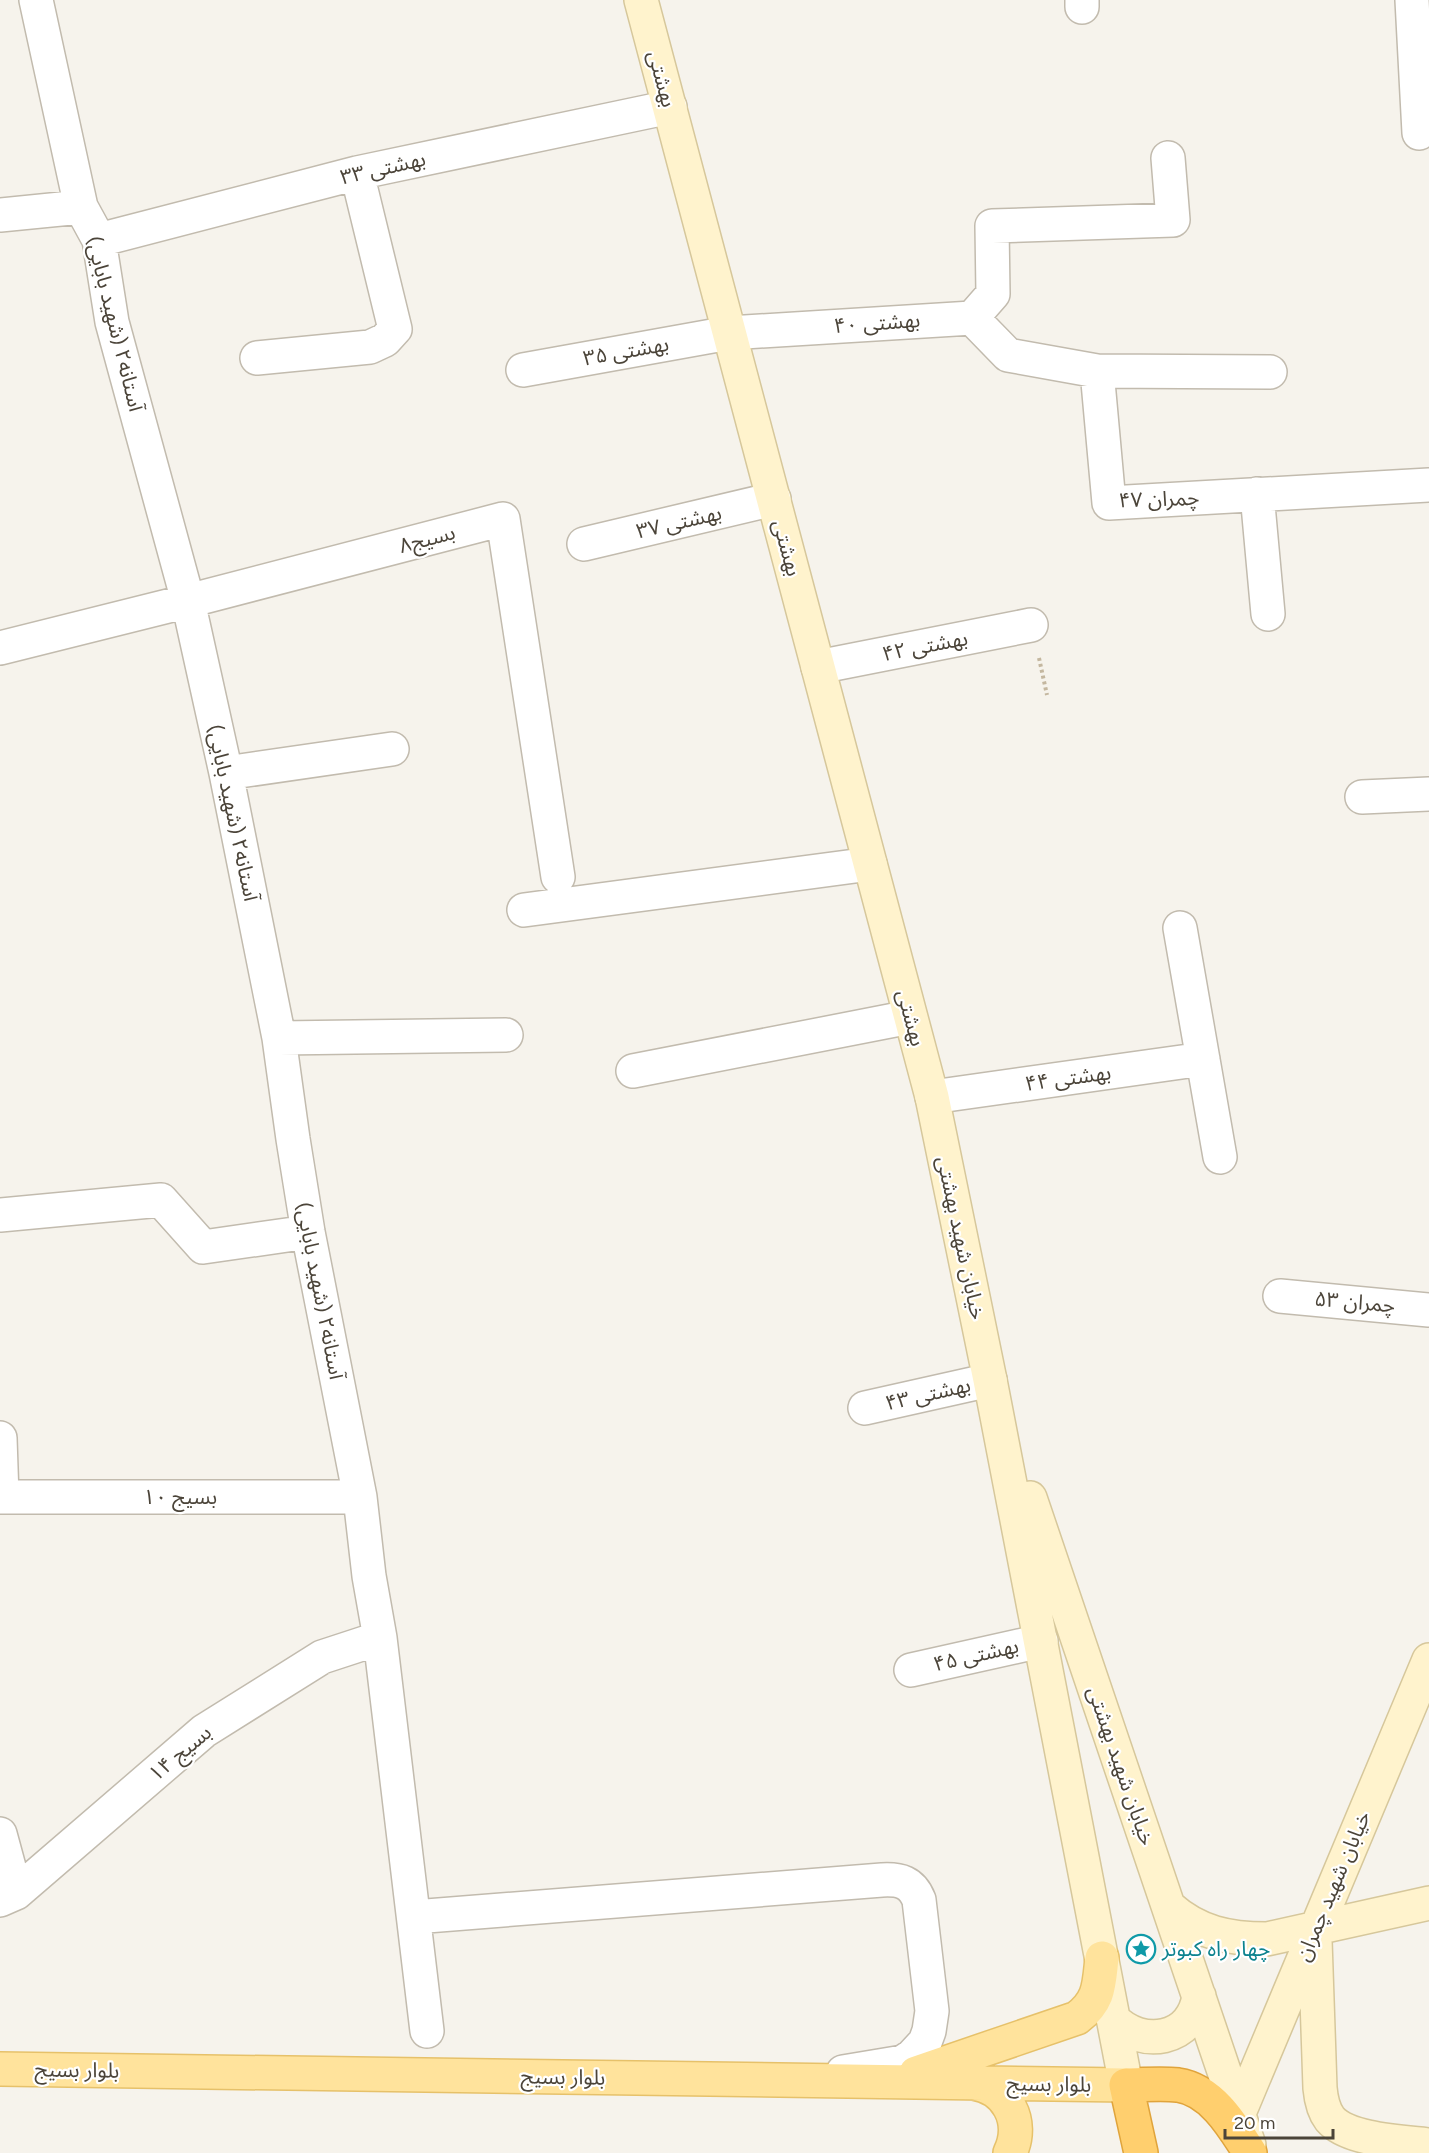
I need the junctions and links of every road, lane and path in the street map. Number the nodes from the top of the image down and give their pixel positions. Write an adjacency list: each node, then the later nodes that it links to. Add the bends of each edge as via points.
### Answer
1 (36, 0): 8 (street, آستانه۲ (شهید بابایی))
2 (641, 0): 4 (main road, بهشتی)
3 (1418, 4): 5 (street)
4 (669, 107): 7 (street, بهشتی ۳۳); 12 (main road, بهشتی)
5 (1419, 133)
6 (1168, 158): 11 (street, via 1173,220 992,226 993,294)
7 (357, 173): 10 (street, بهشتی ۳۳); 13 (street, via 395,329 385,340 370,347)
8 (81, 207): 9 (street); 10 (street, آستانه۲ (شهید بابایی))
9 (0, 215)
10 (99, 240): 21 (street, آستانه۲ (شهید بابایی), via 112,322)
11 (972, 318): 12 (street, بهشتی ۴۰); 15 (street, via 1008,355)
12 (729, 333): 14 (street, بهشتی ۳۵); 19 (main road, بهشتی)
13 (257, 358)
14 (523, 370)
15 (1097, 371): 16 (street); 18 (street, چمران ۴۷, via 1109,503)
16 (1270, 372)
17 (1429, 484): 18 (street, چمران ۴۷)
18 (1257, 495): 22 (street)
19 (774, 500): 20 (street, بهشتی ۳۷); 25 (main road, بهشتی)
20 (584, 544)
21 (188, 601): 24 (street, بسیج۸); 27 (street, آستانه۲ (شهید بابایی)); 31 (street, بسیج۸, via 503,519)
22 (1268, 614)
23 (1031, 625): 25 (street, بهشتی ۴۲)
24 (0, 648)
25 (818, 667): 30 (main road, بهشتی)
26 (392, 749): 27 (street)
27 (226, 773): 36 (street, آستانه۲ (شهید بابایی))
28 (1429, 794): 29 (street)
29 (1362, 797)
30 (870, 864): 32 (street); 34 (main road, بهشتی)
31 (558, 877)
32 (524, 910)
33 (1179, 928): 37 (street)
34 (910, 1017): 38 (street); 39 (main road, بهشتی)
35 (506, 1035): 36 (street)
36 (279, 1038): 42 (street, آستانه۲ (شهید بابایی))
37 (1203, 1059): 39 (street, بهشتی ۴۴); 40 (street)
38 (633, 1071)
39 (932, 1097): 45 (main road, خیابان شهید بهشتی)
40 (1220, 1157)
41 (0, 1215): 42 (street, via 161,1200 203,1248)
42 (308, 1232): 49 (street, آستانه۲ (شهید بابایی))
43 (1280, 1296): 44 (street, چمران ۵۳)
44 (1429, 1310)
45 (990, 1380): 46 (street, بهشتی ۴۳); 51 (main road, خیابان شهید بهشتی); 57 (main road, خیابان شهید بهشتی)
46 (865, 1408)
47 (0, 1438): 48 (street)
48 (1, 1497): 49 (street, بسیج ۱۰)
49 (360, 1497): 50 (street, آستانه۲ (شهید بابایی))
50 (380, 1638): 55 (street, بسیج ۱۴, via 322,1656 204,1731); 58 (street, آستانه۲ (شهید بابایی))
51 (1041, 1641): 53 (street, بهشتی ۴۵); 60 (main road, خیابان شهید بهشتی)
52 (1429, 1660): 59 (main road, خیابان شهید چمران)
53 (911, 1670)
54 (0, 1834): 55 (street)
55 (8, 1897)
56 (1429, 1903): 59 (main road)
57 (1169, 1907): 59 (main road, via 1197,1927 1231,1937 1267,1939); 61 (main road, خیابان شهید بهشتی)
58 (414, 1917): 63 (street, آستانه۲ (شهید بابایی)); 65 (street, via 902,1881 915,1891 919,1900 932,2011 925,2042 903,2062)
59 (1315, 1930): 69 (main road, خیابان شهید چمران); 70 (main road, via 1324,2111 1331,2121 1349,2132)
60 (1102, 1958): 62 (main road, خیابان شهید بهشتی); 66 (main road, via 1094,2001 1077,2018)
61 (1199, 1996): 62 (main road, via 1185,2024 1162,2036 1136,2035); 69 (main road, خیابان شهید بهشتی)
62 (1113, 2019): 68 (main road, خیابان شهید بهشتی)
63 (427, 2031)
64 (0, 2069): 65 (main road, بلوار بسیج)
65 (792, 2080): 66 (main road, بلوار بسیج)
66 (892, 2081): 67 (main road, بلوار بسیج)
67 (972, 2082): 68 (main road, بلوار بسیج); 71 (main road, via 989,2087 1008,2104 1016,2128)
68 (1126, 2085): 69 (highway, via 1189,2088 1207,2098); 72 (highway)
69 (1239, 2140)
70 (1429, 2145)
71 (1010, 2153)
72 (1141, 2153)

